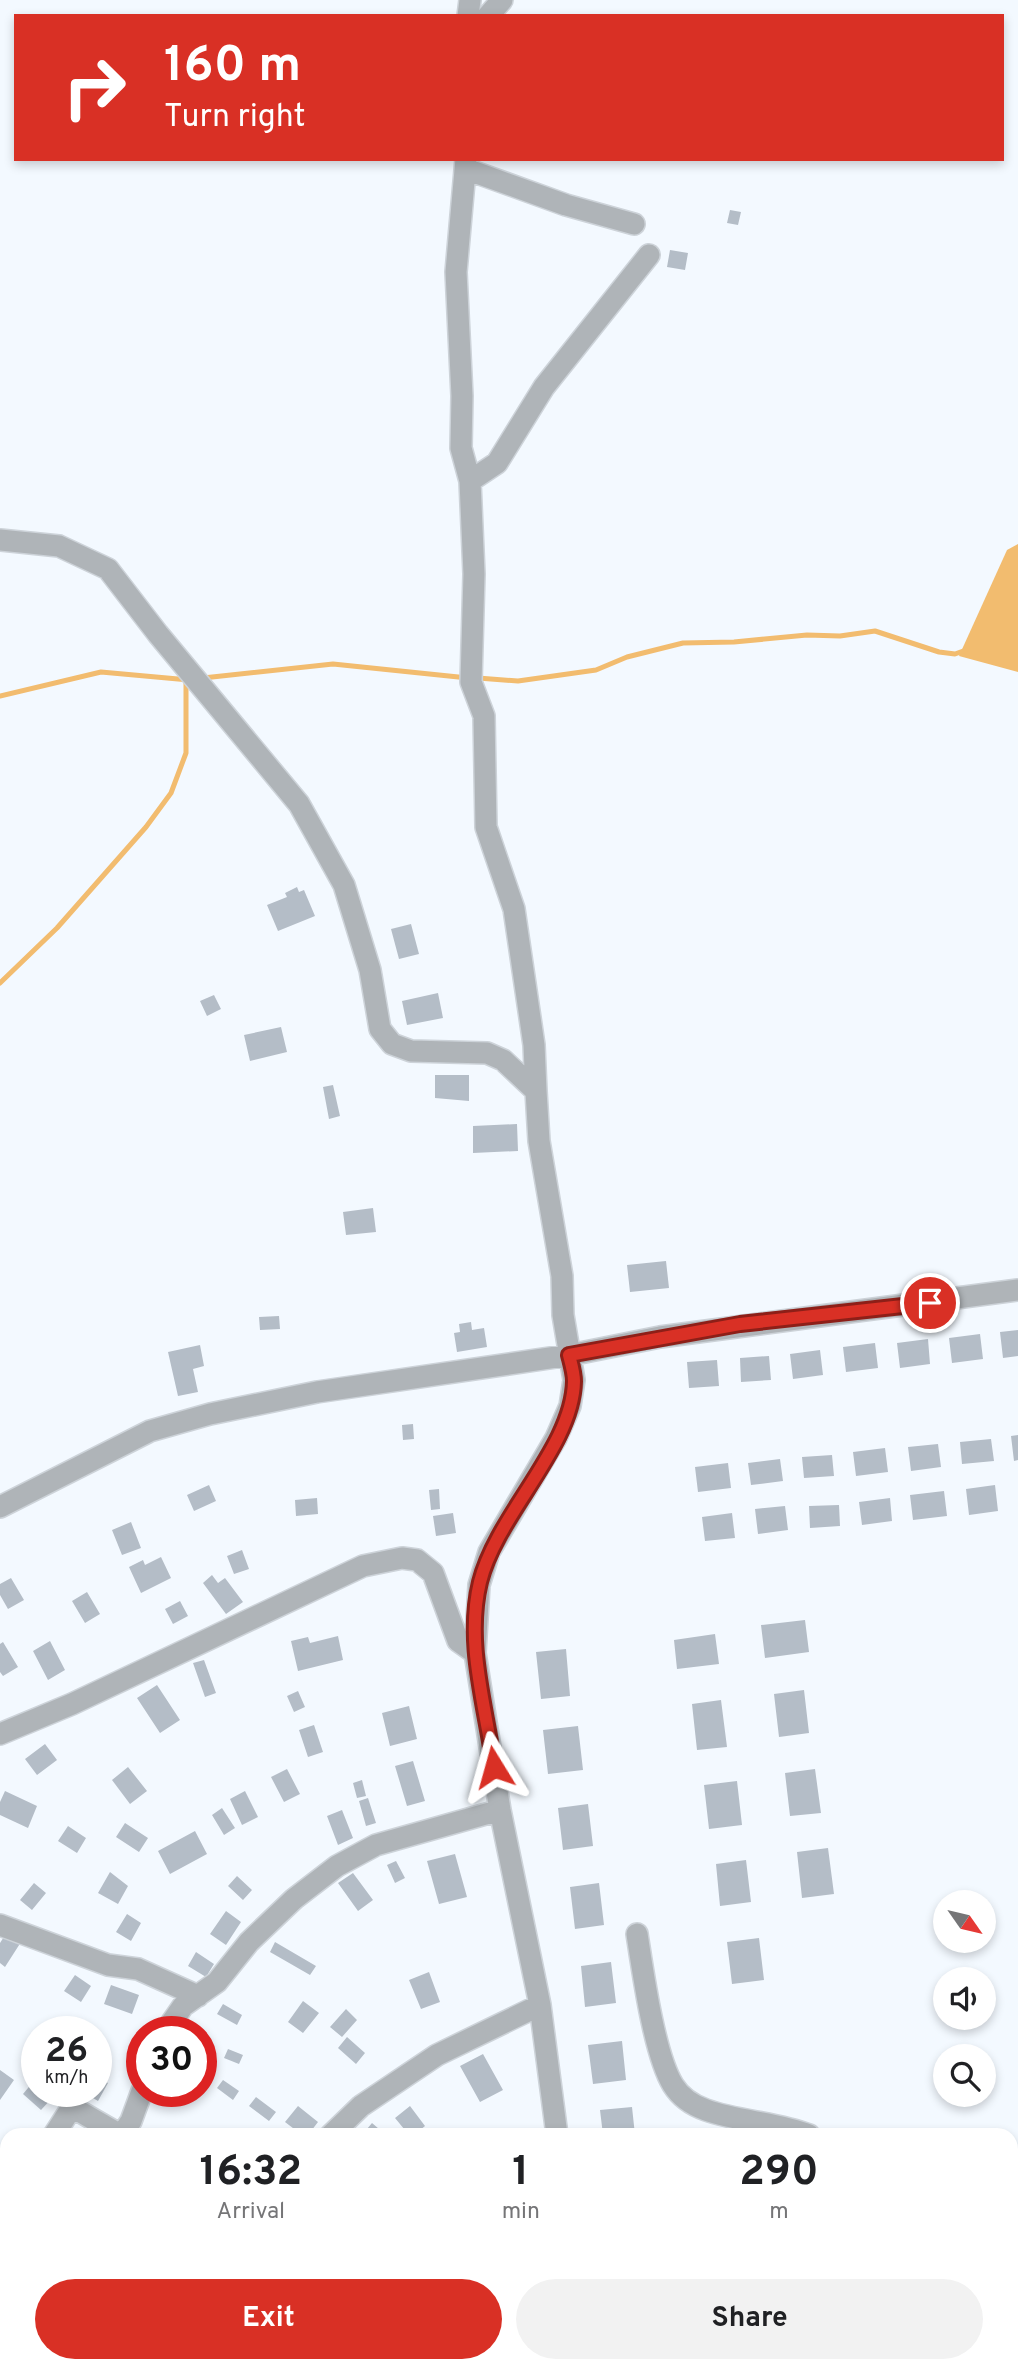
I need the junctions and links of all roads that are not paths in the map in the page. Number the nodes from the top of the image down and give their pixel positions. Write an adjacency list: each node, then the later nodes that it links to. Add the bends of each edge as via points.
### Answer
1 (502, 0): 2 (street)
2 (490, 14)
3 (466, 164): 4 (street, via 566,205); 6 (street, via 456,272 461,448)
4 (634, 224)
5 (649, 255): 6 (street, via 544,387 497,463)
6 (470, 481): 8 (street, via 474,574 471,682 484,716 486,827 514,909 534,1045)
7 (0, 540): 8 (street, via 60,546 108,569 299,804 344,885 370,970 380,1029 392,1044 411,1051 487,1053 503,1060)
8 (536, 1091): 10 (street)
9 (1018, 1290): 10 (street, via 740,1324)
10 (569, 1355): 11 (street, via 317,1392 210,1414 150,1431); 12 (street, via 574,1380 570,1406 489,1552 480,1585)
11 (0, 1507)
12 (475, 1653): 13 (street, via 458,1641 433,1573 417,1560 395,1559 363,1566); 14 (street)
13 (0, 1734)
14 (500, 1810): 17 (street, via 376,1845 337,1866 294,1899 249,1942 217,1982); 18 (street)
15 (0, 1925): 17 (street, via 108,1965 138,1969)
16 (637, 1934): 26 (street, via 672,2084 688,2103 730,2117)
17 (198, 1996): 19 (street)
18 (540, 2005): 24 (street, via 437,2055 361,2106); 25 (street)
19 (176, 2016)
20 (136, 2107): 23 (street)
21 (58, 2128): 22 (street, via 72,2107)
22 (108, 2128)
23 (126, 2128)
24 (338, 2128)
25 (556, 2128)
26 (792, 2128)

